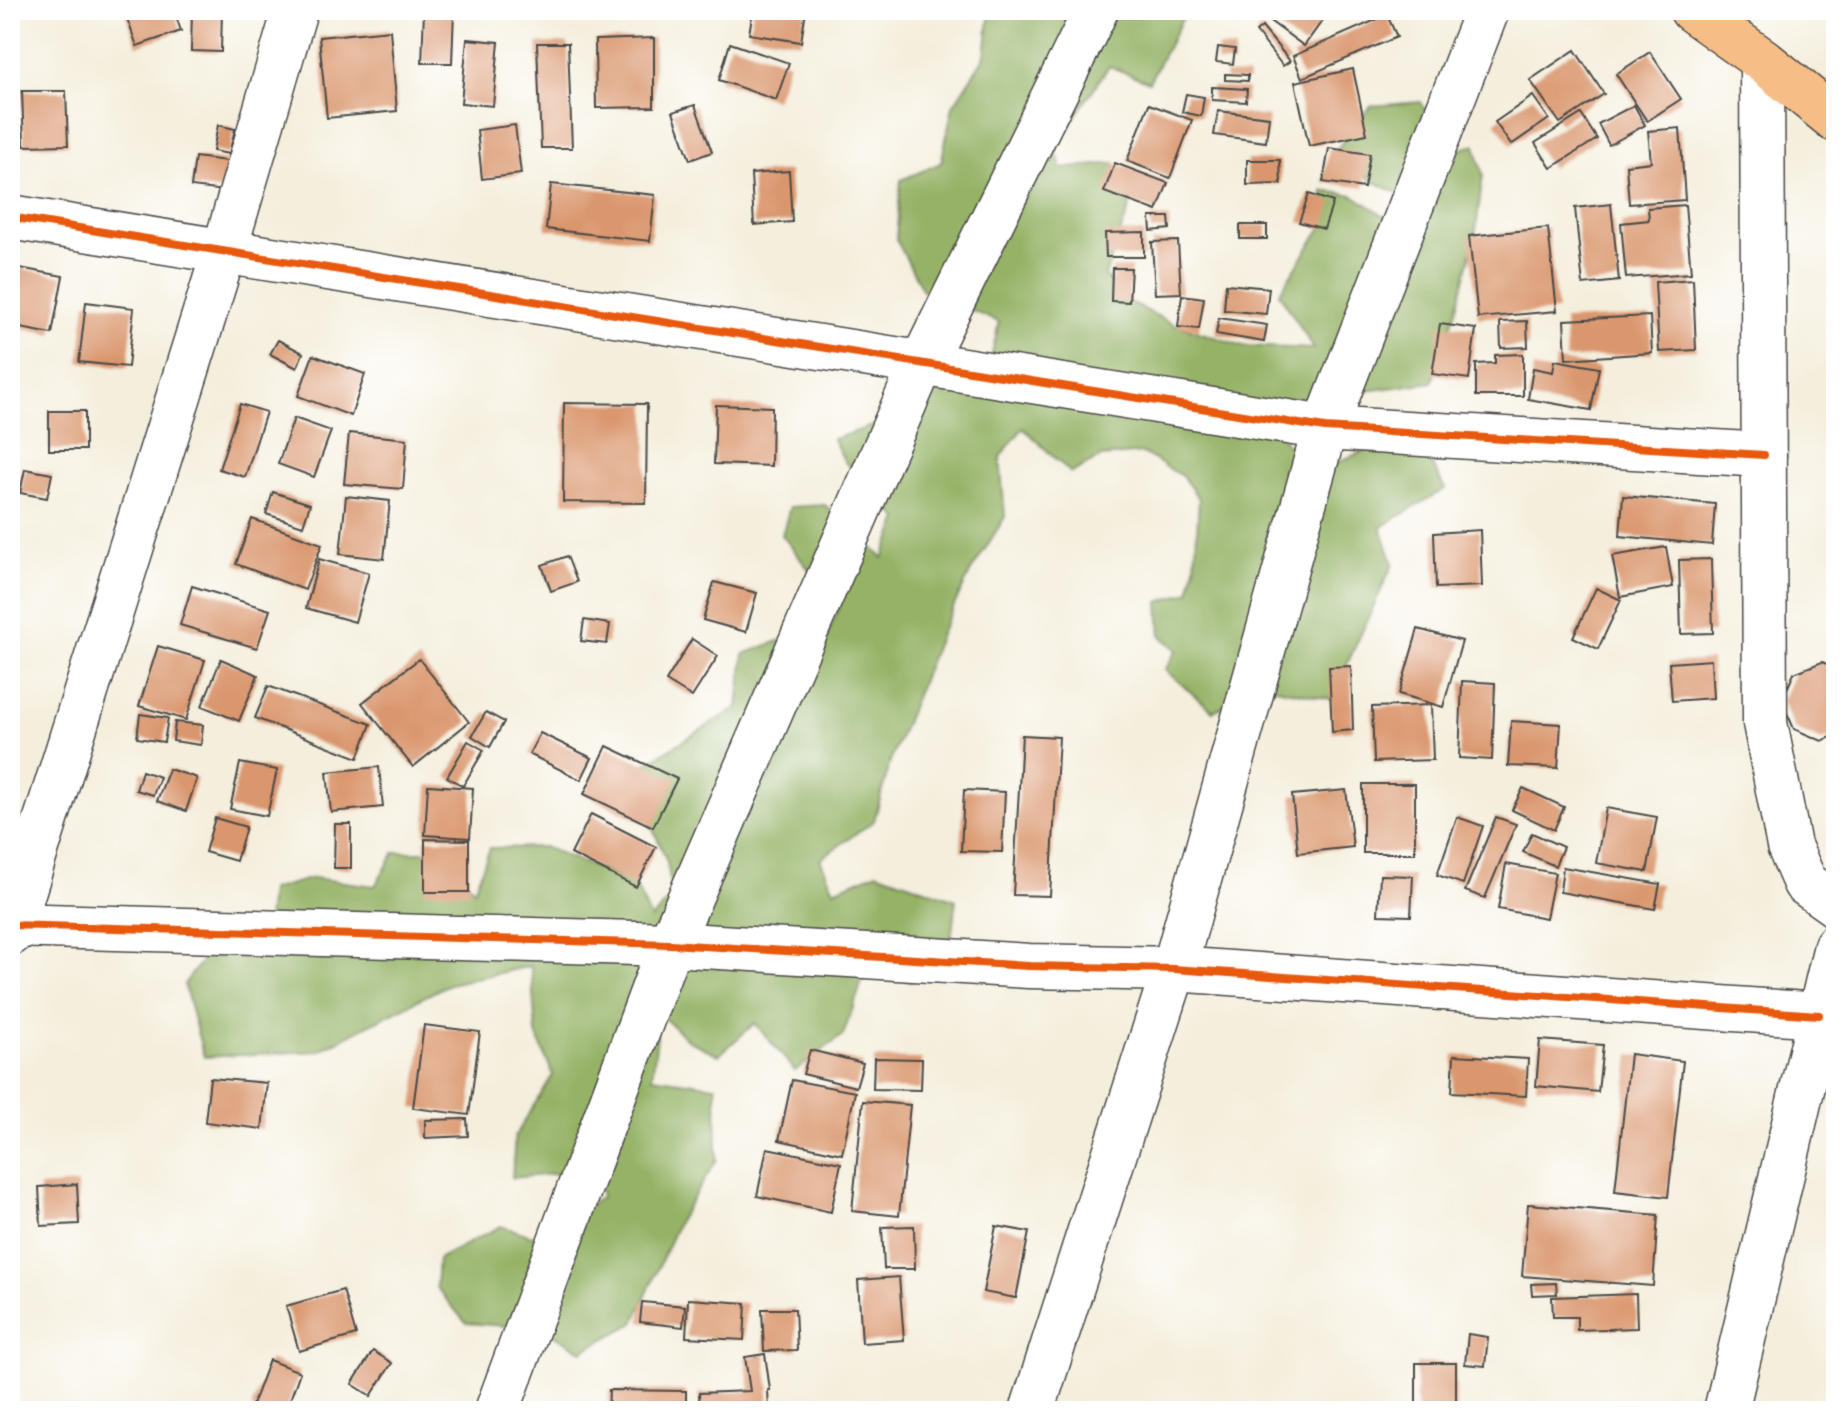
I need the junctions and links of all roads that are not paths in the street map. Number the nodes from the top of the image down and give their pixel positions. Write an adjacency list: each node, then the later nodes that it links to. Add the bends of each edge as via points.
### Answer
1 (295, 10): 8 (street)
2 (1096, 10): 9 (street)
3 (1487, 10): 10 (street)
4 (1692, 10): 5 (highway)
5 (1762, 60): 6 (highway); 11 (street)
6 (1836, 120)
7 (10, 217): 8 (street)
8 (224, 252): 9 (street); 13 (street)
9 (922, 363): 10 (street); 14 (street)
10 (1325, 428): 11 (street); 16 (street)
11 (1764, 455): 12 (street, via 1765,723 1789,846 1805,883)
12 (1836, 905)
13 (11, 928): 14 (street)
14 (670, 944): 16 (street, via 1029,966); 18 (street)
15 (1836, 946): 17 (street)
16 (1174, 969): 17 (street); 19 (street)
17 (1819, 1015): 20 (street)
18 (497, 1411)
19 (1032, 1411)
20 (1726, 1411)

